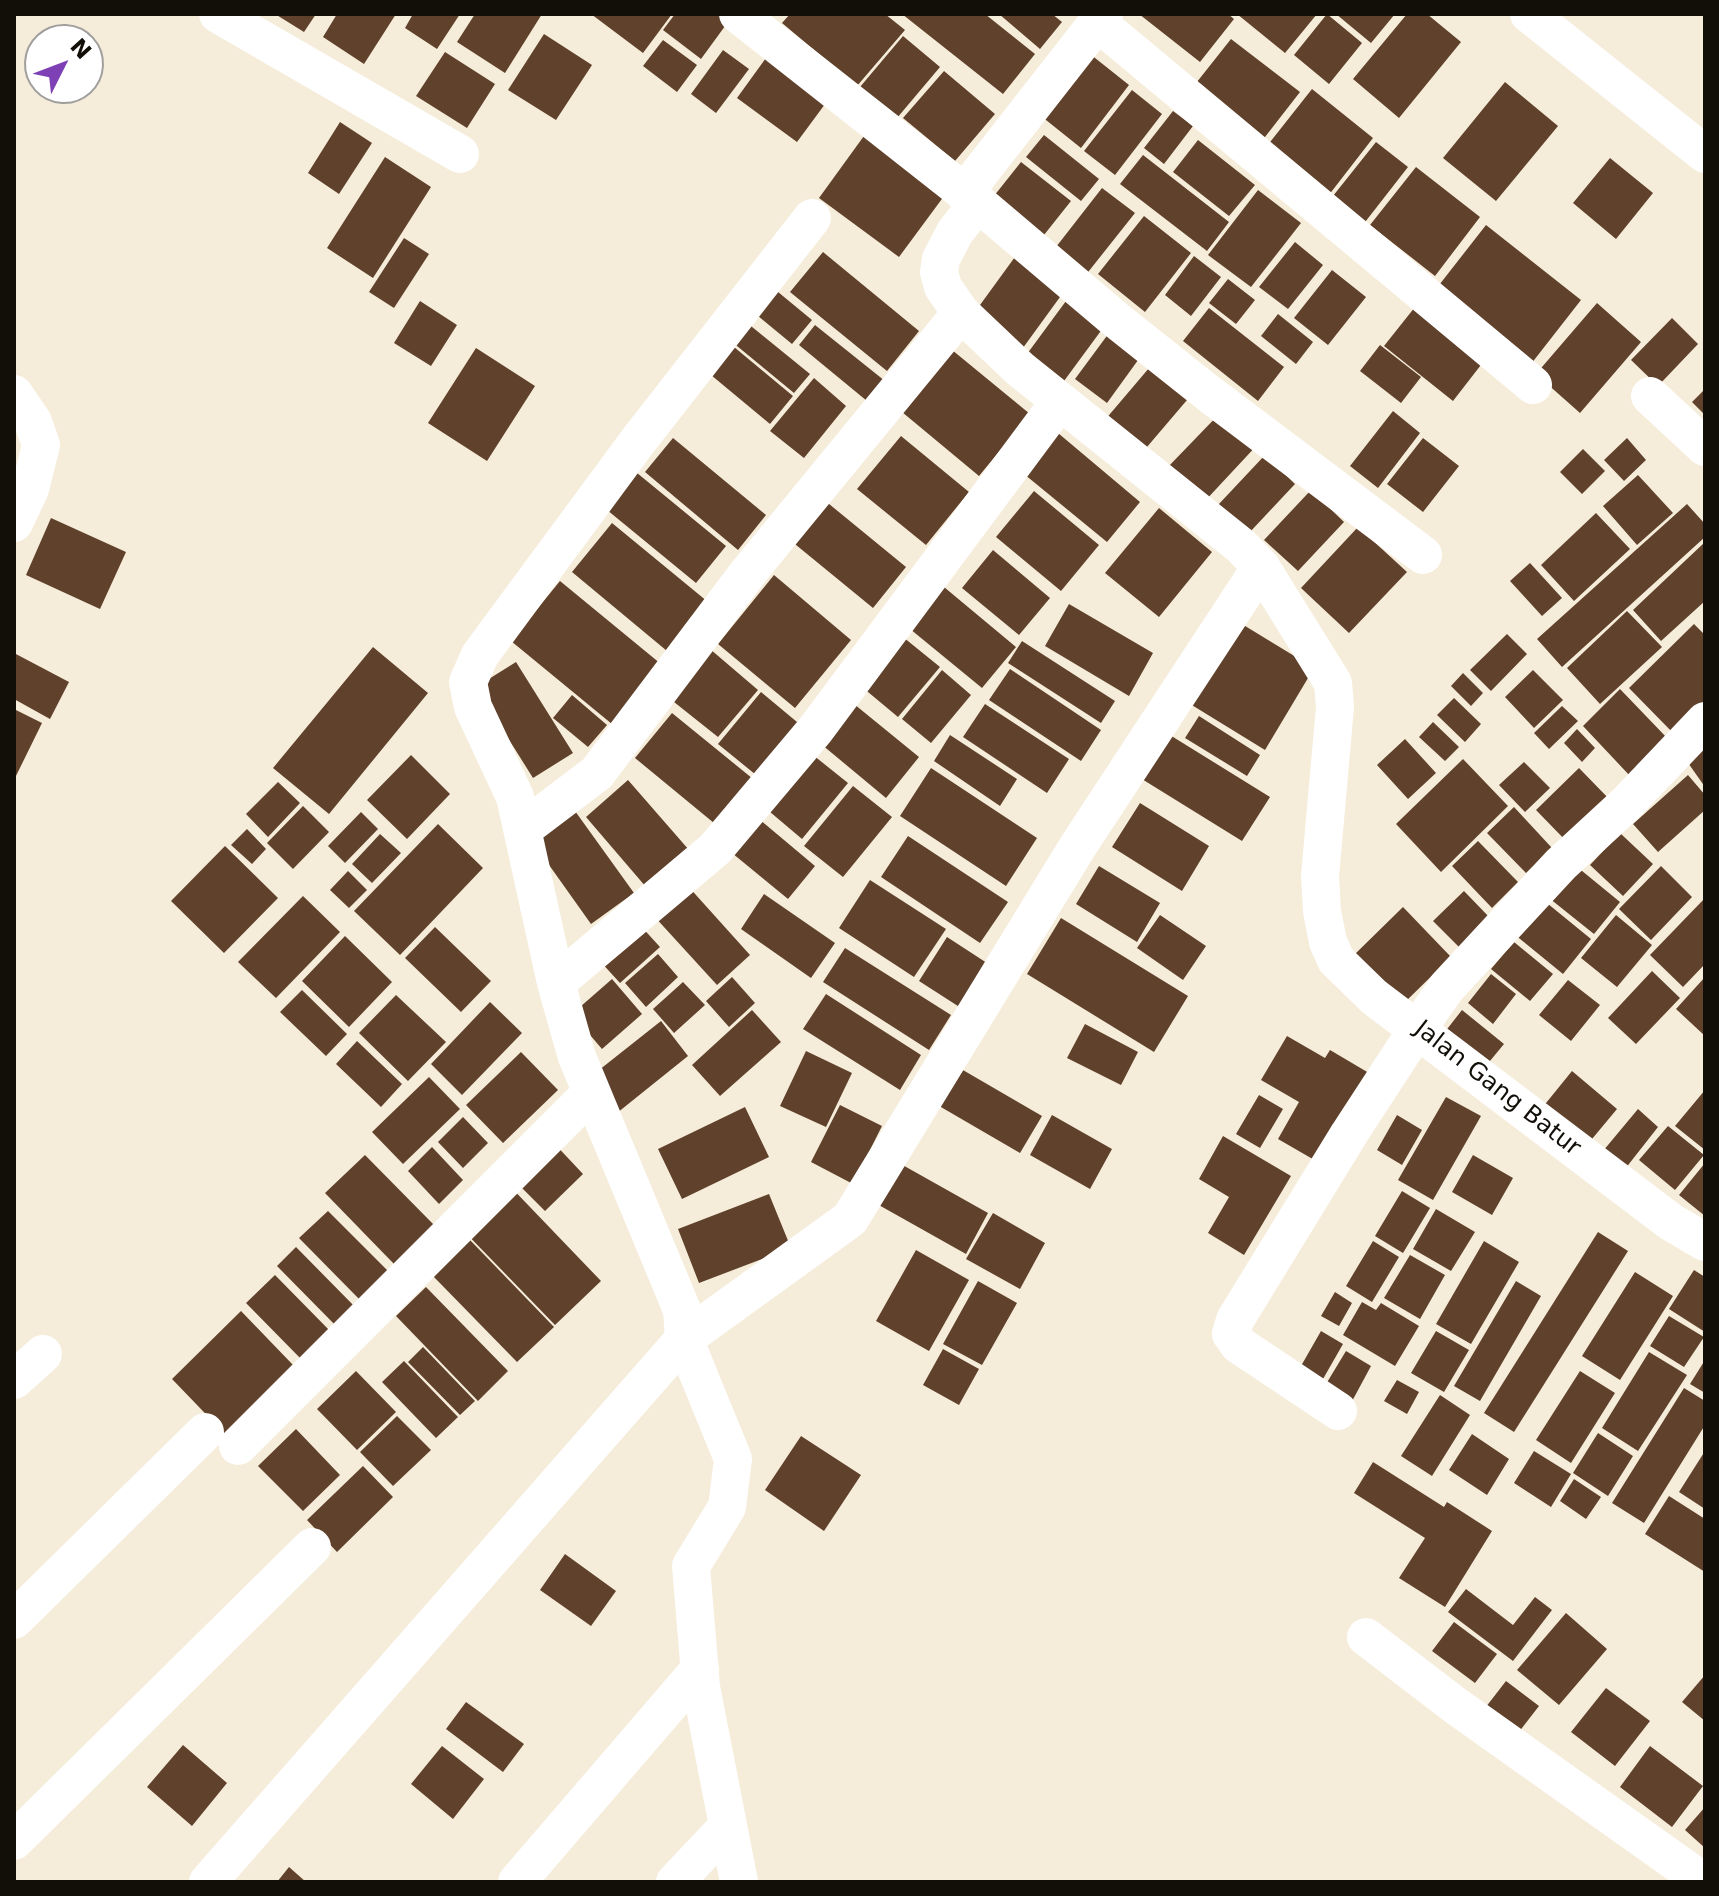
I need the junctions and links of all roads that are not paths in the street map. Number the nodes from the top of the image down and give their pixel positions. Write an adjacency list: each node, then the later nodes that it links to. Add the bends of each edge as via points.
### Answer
1 (218, 14): 5 (street)
2 (738, 14): 7 (street)
3 (1529, 14): 6 (street)
4 (1101, 18): 7 (street, Jalan Gang Batur); 10 (street)
5 (460, 154)
6 (1705, 154)
7 (971, 198): 9 (street, Jalan Gang Batur, via 939,272); 16 (street, via 1208,393)
8 (812, 218): 19 (street, via 638,441 471,670 469,694 515,797)
9 (961, 313): 13 (street, Jalan Gang Batur); 19 (street, via 747,574 597,773)
10 (1533, 385)
11 (14, 394): 15 (street, via 41,445)
12 (1650, 396): 14 (street)
13 (1060, 401): 17 (street, Jalan Gang Batur, via 1218,525); 20 (street, via 816,729 715,849)
14 (1705, 447)
15 (14, 523)
16 (1423, 555)
17 (1261, 567): 21 (street, Jalan Gang Batur, via 1333,683 1320,876 1328,942 1336,960 1374,997); 24 (street, via 1078,846 850,1219)
18 (1705, 721): 21 (street, via 1502,927)
19 (523, 829): 20 (street)
20 (556, 983): 22 (street)
21 (1418, 1028): 23 (street, Jalan Gang Batur, via 1659,1213); 27 (street, via 1231,1334 1239,1345)
22 (591, 1093): 24 (street, via 682,1310); 29 (street, via 221,1439)
23 (1705, 1242)
24 (684, 1339): 31 (street, via 733,1459 727,1507 691,1566); 34 (street)
25 (43, 1354): 26 (street)
26 (14, 1380)
27 (1338, 1411)
28 (312, 1547): 33 (street)
29 (14, 1620)
30 (1366, 1637): 38 (street)
31 (700, 1669): 32 (street); 35 (street)
32 (728, 1826): 36 (street); 37 (street)
33 (14, 1841)
34 (208, 1882)
35 (517, 1882)
36 (675, 1882)
37 (739, 1882)
38 (1704, 1882)

